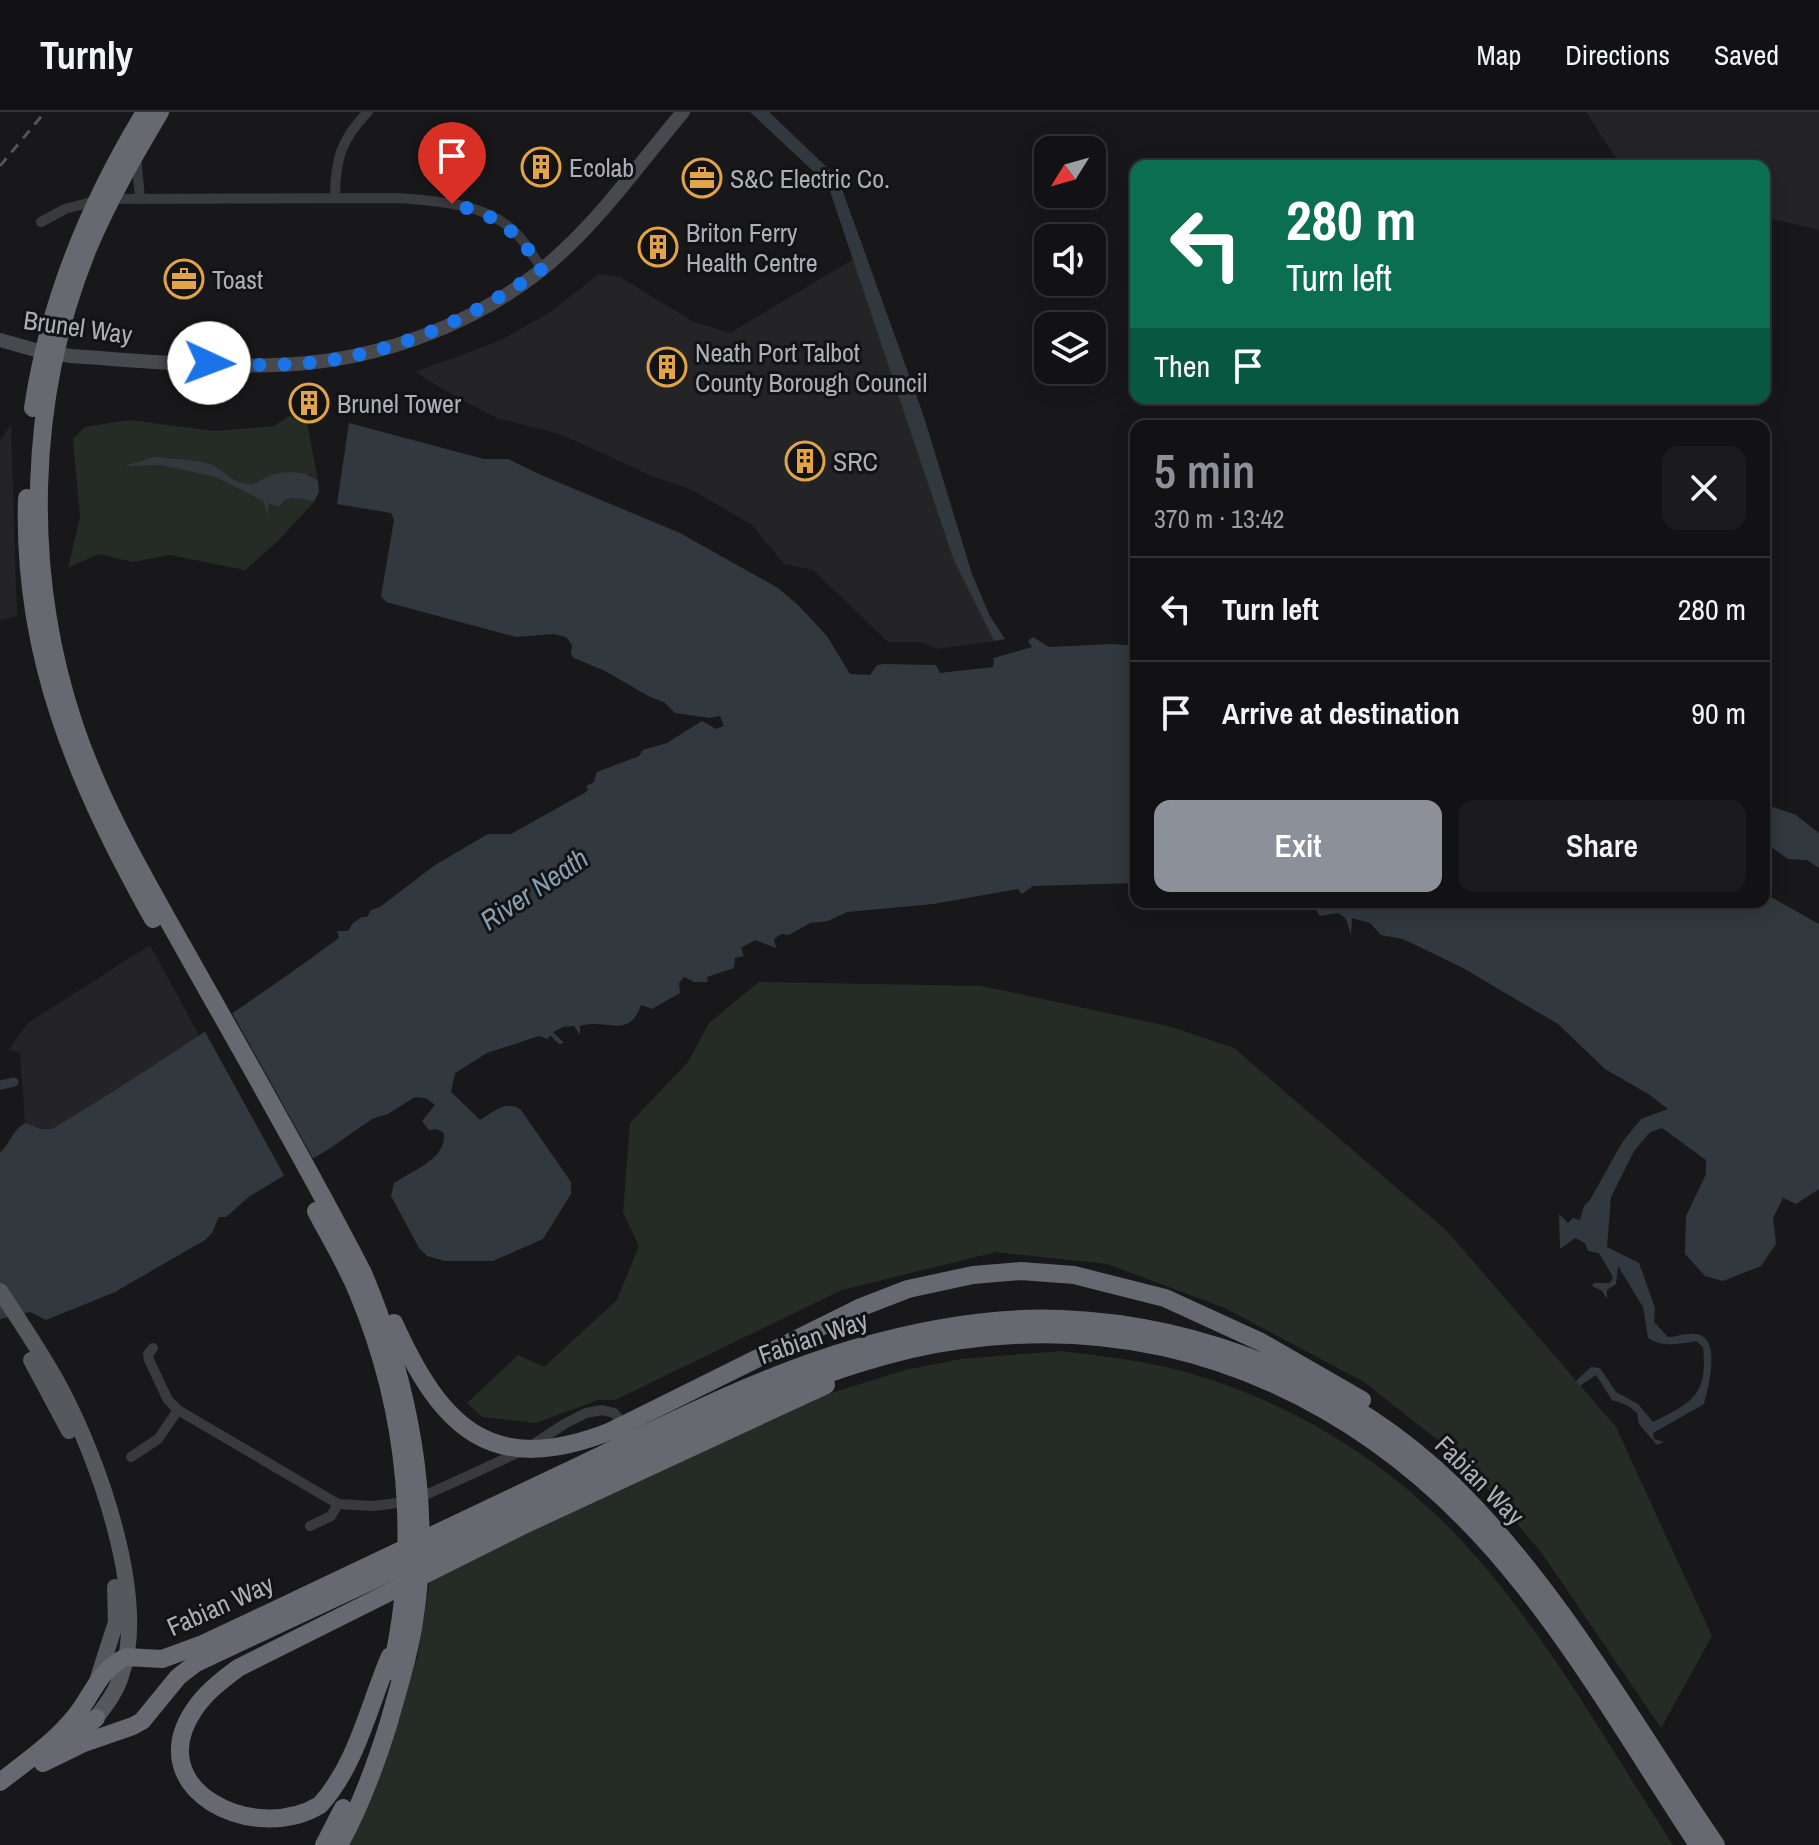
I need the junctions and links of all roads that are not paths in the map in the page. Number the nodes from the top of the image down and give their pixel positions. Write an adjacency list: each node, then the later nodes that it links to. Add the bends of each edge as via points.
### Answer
1 (147, 112): 5 (street, via 136,137); 23 (highway, via 86,223 44,350 28,475 28,551 36,620 51,692 90,800 334,1244 372,1329 394,1409 405,1480 407,1544)
2 (160, 112): 10 (highway, via 88,249 53,367 40,468 46,605 68,704 104,798)
3 (368, 112): 6 (street, via 345,138)
4 (683, 112): 8 (street, Brunel Way, via 589,225)
5 (140, 198): 6 (street); 7 (street, via 82,203)
6 (335, 198): 8 (street, via 427,200 484,213 516,233)
7 (41, 222)
8 (542, 269): 9 (street, Brunel Way, via 502,297 428,334 308,363 71,356)
9 (0, 340)
10 (308, 1171): 20 (highway, via 366,1268 430,1393 466,1428 490,1441 516,1449 559,1447 611,1431 894,1293 973,1275 1074,1275 1165,1298 1314,1370 1390,1420 1450,1470); 23 (highway, via 371,1293 408,1416 420,1564 414,1625)
11 (0, 1291): 21 (main road, via 60,1387 90,1453 117,1539)
12 (0, 1311): 21 (main road, via 50,1392 84,1467)
13 (153, 1348): 15 (street, via 149,1360)
14 (918, 1348): 23 (highway, via 526,1524 238,1668 207,1693 188,1721 181,1759 192,1793 209,1815 248,1832 276,1831 306,1818 330,1793); 26 (highway, Fabian Way, via 844,1368 731,1411 196,1663 142,1721); 32 (highway, Fabian Way, via 1038,1334 1153,1345 1292,1391 1364,1433 1445,1498 1523,1584)
15 (178, 1410): 17 (street, via 158,1439); 18 (street)
16 (633, 1441): 18 (street, via 614,1413 586,1413 526,1449 412,1501); 20 (highway, Fabian Way, via 791,1370 909,1334 1020,1320 1113,1324 1230,1350 1338,1399 1413,1450); 22 (highway, Fabian Way, via 203,1644 162,1659)
17 (131, 1457)
18 (338, 1504): 19 (street, via 331,1516)
19 (310, 1526)
20 (1512, 1549): 33 (highway, Fabian Way, via 1551,1597)
21 (122, 1621): 22 (main road); 24 (main road)
22 (126, 1657): 24 (highway); 25 (main road, via 115,1691)
23 (392, 1671): 30 (highway, via 353,1789); 31 (highway, via 378,1755)
24 (94, 1686): 25 (highway, via 89,1704); 28 (highway, via 61,1731)
25 (96, 1718): 26 (highway); 27 (highway)
26 (124, 1730): 27 (highway)
27 (43, 1763): 29 (highway)
28 (0, 1782)
29 (0, 1796)
30 (324, 1845)
31 (339, 1845)
32 (1698, 1845)
33 (1716, 1845)

